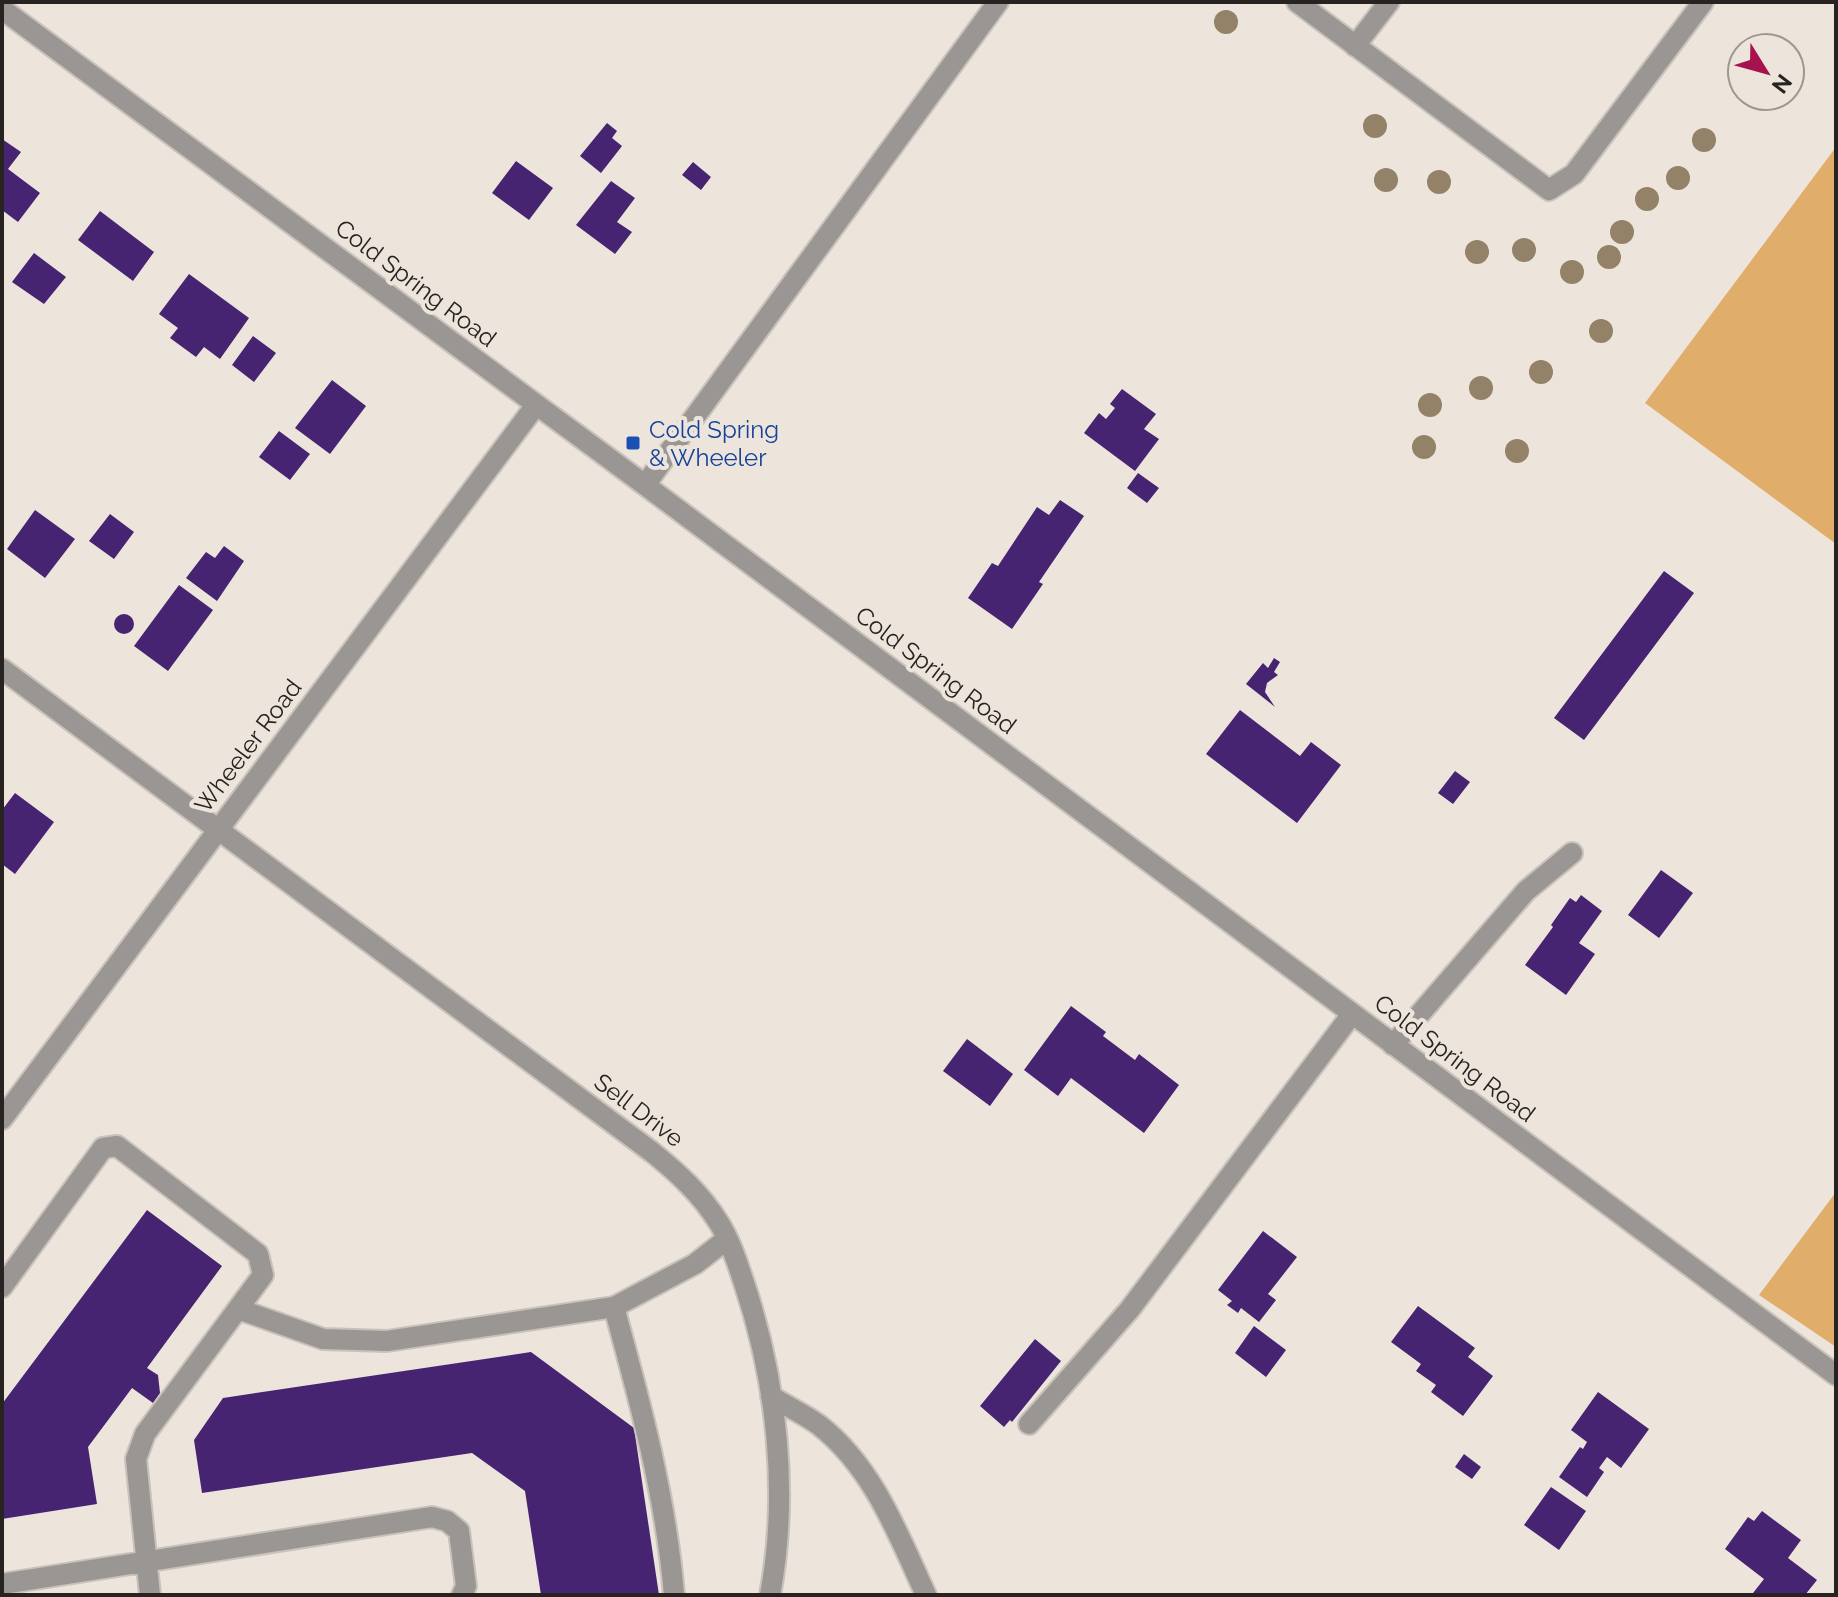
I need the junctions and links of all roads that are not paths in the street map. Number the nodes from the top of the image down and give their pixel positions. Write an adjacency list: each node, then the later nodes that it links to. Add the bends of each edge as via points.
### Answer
1 (998, 2): 8 (street)
2 (1297, 2): 6 (street)
3 (1389, 2): 6 (street)
4 (1703, 2): 6 (street, via 1574,174 1549,190)
5 (2, 9): 7 (street, Cold Spring Road)
6 (1355, 46)
7 (536, 405): 8 (street, Cold Spring Road); 10 (street, Wheeler Road)
8 (645, 485): 12 (street, Cold Spring Road)
9 (2, 669): 10 (street, Sell Drive)
10 (218, 829): 14 (street, Wheeler Road); 15 (street, Sell Drive, via 689,1181)
11 (1572, 853): 13 (street, via 1526,891)
12 (1352, 1014): 13 (street, Cold Spring Road); 21 (street, via 1130,1309)
13 (1393, 1045): 19 (street, Cold Spring Road)
14 (2, 1119)
15 (727, 1239): 17 (street, via 695,1264); 20 (street, Sell Drive, via 755,1316)
16 (2, 1287): 18 (street, via 103,1148 117,1146 258,1254 263,1275)
17 (614, 1307): 18 (street, via 387,1341 323,1339); 27 (street, via 646,1421)
18 (238, 1309): 22 (street, via 145,1434 136,1459)
19 (1836, 1375)
20 (771, 1396): 24 (street, Sell Drive, via 779,1511); 28 (street, via 818,1424 852,1456 890,1515)
21 (1029, 1424)
22 (147, 1562): 23 (street); 25 (street); 26 (street, via 432,1517 459,1531 466,1586)
23 (2, 1584)
24 (771, 1590)
25 (150, 1595)
26 (462, 1595)
27 (674, 1595)
28 (926, 1595)

